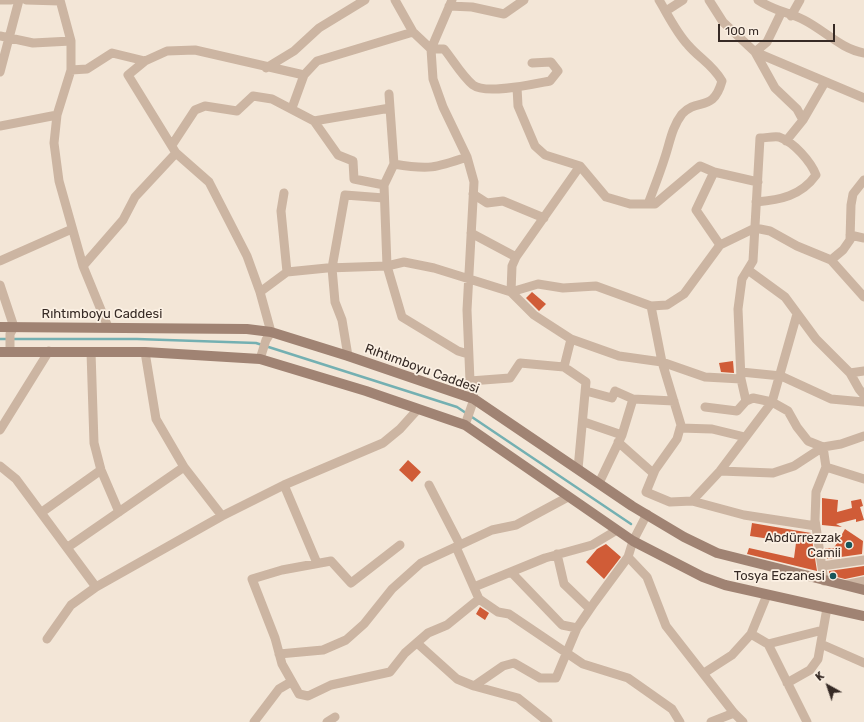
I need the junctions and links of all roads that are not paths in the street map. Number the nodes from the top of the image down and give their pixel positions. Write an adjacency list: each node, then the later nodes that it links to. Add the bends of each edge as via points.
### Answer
1 (0, 0): 2 (street)
2 (11, 0)
3 (19, 0): 20 (street)
4 (26, 0): 5 (street)
5 (60, 0): 21 (street)
6 (365, 0): 27 (street, via 319,28 294,51)
7 (395, 0): 18 (street)
8 (524, 0): 14 (street, via 504,14)
9 (659, 0): 15 (street)
10 (683, 0): 15 (street)
11 (709, 0): 23 (street, via 723,22)
12 (758, 0): 16 (street)
13 (800, 0): 17 (street)
14 (450, 3): 22 (street)
15 (666, 11): 54 (street, via 688,45 704,58 722,81 719,93 710,102 692,107 673,128)
16 (782, 13): 17 (street); 23 (street, via 768,42)
17 (791, 16): 24 (street, via 803,20 854,51)
18 (413, 32): 22 (street); 30 (street, via 317,61)
19 (0, 36): 20 (street)
20 (10, 37): 21 (street, via 33,43); 29 (street)
21 (71, 41): 28 (street)
22 (431, 49): 32 (street, via 444,49 474,86 491,90); 43 (street, via 433,79 443,108)
23 (755, 52): 31 (street); 38 (street, via 774,88 797,109)
24 (864, 53)
25 (145, 60): 27 (street, via 167,51 195,50); 28 (street, via 112,53 87,69); 42 (street, via 128,75)
26 (532, 63): 32 (street, via 551,62 558,71 550,81)
27 (266, 68): 30 (street)
28 (72, 70): 37 (street)
29 (0, 72)
30 (304, 75): 35 (street)
31 (825, 82): 34 (street); 38 (street)
32 (517, 87): 45 (street, via 518,106 535,146 545,155)
33 (390, 94): 36 (street)
34 (864, 98)
35 (292, 108): 39 (street); 42 (street, via 272,99 253,96 237,111 205,106 195,110)
36 (390, 108): 39 (street); 44 (street)
37 (56, 114): 40 (street); 56 (street, via 54,143 59,181)
38 (803, 120): 41 (street)
39 (314, 121): 49 (street, via 338,155 353,161 354,179)
40 (0, 126)
41 (786, 141): 48 (street, via 778,137 760,138); 53 (street, via 812,166 816,175 812,182 781,200)
42 (174, 149): 65 (street, via 135,198 123,220); 72 (street, via 209,182 247,256)
43 (467, 157): 44 (street, via 437,168); 51 (street, via 474,182)
44 (394, 164): 49 (street)
45 (580, 166): 54 (street, via 606,197 630,204); 55 (street)
46 (714, 172): 48 (street); 54 (street, via 700,166 655,204); 61 (street, via 696,210)
47 (864, 180): 59 (street, via 853,194)
48 (758, 182): 53 (street)
49 (384, 185): 52 (street)
50 (284, 193): 69 (street, via 281,211)
51 (473, 194): 55 (street, via 487,203 503,201); 58 (street)
52 (384, 198): 66 (street); 67 (street, via 345,195)
53 (756, 202): 57 (street)
54 (648, 204)
55 (544, 218): 62 (street)
56 (72, 228): 64 (street); 65 (street)
57 (755, 228): 61 (street); 63 (street, via 770,231); 68 (street, via 753,261)
58 (470, 233): 62 (street); 70 (street)
59 (850, 236): 60 (street); 63 (street, via 843,250)
60 (864, 238)
61 (720, 245): 75 (street, via 684,294 667,305)
62 (516, 257): 73 (street, via 512,266)
63 (831, 260): 74 (street)
64 (0, 261)
65 (83, 266): 78 (street)
66 (387, 266): 67 (street); 70 (street, via 404,262); 86 (street, via 402,317 458,351)
67 (332, 268): 69 (street); 88 (street, via 334,302 342,320)
68 (748, 270): 76 (street, via 785,297); 93 (street, via 742,279 738,309)
69 (287, 272): 72 (street)
70 (470, 279): 73 (street); 86 (street, via 467,310)
71 (0, 285): 79 (street)
72 (260, 292): 80 (street)
73 (512, 292): 75 (street, via 538,284 563,288 596,286); 81 (street, via 534,315)
74 (864, 297)
75 (651, 306): 89 (street)
76 (797, 314): 92 (street, via 816,339); 94 (street)
77 (0, 327): 79 (street, Rıhtımboyu Caddesi)
78 (108, 327): 79 (street, Rıhtımboyu Caddesi); 80 (street, Rıhtımboyu Caddesi, via 247,329)
79 (12, 330): 82 (street)
80 (268, 336): 87 (street); 88 (street, Rıhtımboyu Caddesi)
81 (572, 340): 89 (street, via 619,356); 90 (street)
82 (6, 350): 83 (street)
83 (49, 352): 84 (street); 109 (street)
84 (91, 352): 85 (street); 118 (street, via 94,443)
85 (145, 352): 87 (street); 115 (street, via 156,419)
86 (468, 354): 95 (street)
87 (261, 355): 105 (street)
88 (348, 356): 103 (street, Rıhtımboyu Caddesi)
89 (662, 362): 93 (street, via 705,377); 99 (street)
90 (564, 366): 95 (street, via 520,363 510,378); 96 (street, via 586,382)
91 (864, 371): 92 (street)
92 (850, 373): 97 (street)
93 (741, 375): 94 (street); 100 (street)
94 (781, 376): 101 (street); 102 (street, via 831,399)
95 (470, 381): 103 (street)
96 (586, 391): 98 (street, via 612,398 615,391); 106 (street)
97 (864, 395)
98 (633, 399): 99 (street); 112 (street)
99 (674, 401): 108 (street)
100 (746, 401): 101 (street, via 753,398); 104 (street, via 737,411)
101 (772, 402): 111 (street); 113 (street, via 788,411 808,441)
102 (864, 402)
103 (472, 404): 107 (street); 117 (street, Rıhtımboyu Caddesi)
104 (705, 407)
105 (418, 409): 107 (street); 123 (street, via 383,443)
106 (584, 422): 112 (street); 117 (street)
107 (466, 423): 125 (street)
108 (680, 428): 111 (street, via 712,429); 120 (street, via 677,439)
109 (0, 430)
110 (864, 436): 113 (street, via 842,444)
111 (745, 437): 119 (street)
112 (620, 439): 120 (street); 122 (street)
113 (823, 447): 116 (street); 119 (street, via 794,466 773,473)
114 (0, 466): 127 (street, via 16,479)
115 (184, 467): 128 (street); 130 (street)
116 (826, 467): 121 (street); 131 (street, via 816,492)
117 (578, 469): 122 (street, Rıhtımboyu Caddesi)
118 (101, 470): 127 (street); 128 (street)
119 (720, 471): 126 (street)
120 (653, 473): 126 (street, via 646,492 670,502)
121 (864, 479)
122 (600, 483): 129 (street, Rıhtımboyu Caddesi)
123 (284, 485): 130 (street); 140 (street)
124 (429, 485): 135 (street)
125 (568, 497): 132 (street); 135 (street, via 516,525 492,530)
126 (692, 501): 131 (street, via 744,515)
127 (42, 512): 136 (street)
128 (119, 512): 136 (street)
129 (647, 514): 133 (street); 143 (street, Rıhtımboyu Caddesi, via 684,537 717,553)
130 (222, 516): 146 (street)
131 (816, 526): 141 (street)
132 (617, 530): 133 (street); 137 (street, via 592,545)
133 (632, 541): 138 (street); 149 (street, via 703,577)
134 (400, 545): 140 (street, via 351,583 331,561)
135 (458, 546): 147 (street); 162 (street, via 421,563 392,589 364,624 346,640 323,650)
136 (68, 547): 146 (street)
137 (557, 554): 142 (street); 152 (street, via 564,584)
138 (628, 557): 152 (street); 164 (street, via 647,577 666,626)
139 (864, 560): 141 (street)
140 (316, 563): 162 (street, via 252,579)
141 (822, 566): 143 (street)
142 (511, 572): 147 (street); 154 (street, via 562,625)
143 (824, 581): 145 (street, Rıhtımboyu Caddesi)
144 (864, 581): 145 (street)
145 (843, 586): 148 (street, Rıhtımboyu Caddesi)
146 (96, 587): 157 (street, via 71,605)
147 (474, 587): 150 (street)
148 (864, 590)
149 (767, 595): 151 (street); 156 (street)
150 (479, 599): 158 (street); 161 (street, via 498,612 509,614)
151 (827, 608): 153 (street); 155 (street)
152 (590, 609): 154 (street)
153 (864, 616)
154 (578, 628): 161 (street)
155 (823, 630): 159 (street); 160 (street)
156 (751, 634): 159 (street); 164 (street, via 732,655)
157 (47, 639)
158 (417, 643): 165 (street, via 390,672 331,685 308,696 299,694); 167 (street, via 457,679)
159 (768, 644): 166 (street)
160 (821, 644): 163 (street); 166 (street, via 818,659 810,670)
161 (566, 653): 167 (street, via 556,678 540,678 514,663 503,666); 171 (street, via 583,664 628,678 672,709)
162 (279, 654): 165 (street)
163 (864, 663)
164 (704, 673): 168 (street)
165 (291, 682): 169 (street, via 280,689)
166 (787, 684): 174 (street)
167 (474, 686): 170 (street, via 518,698)
168 (734, 713): 172 (street); 173 (street)
169 (254, 722)
170 (548, 722)
171 (680, 722)
172 (711, 722)
173 (743, 722)
174 (807, 722)

